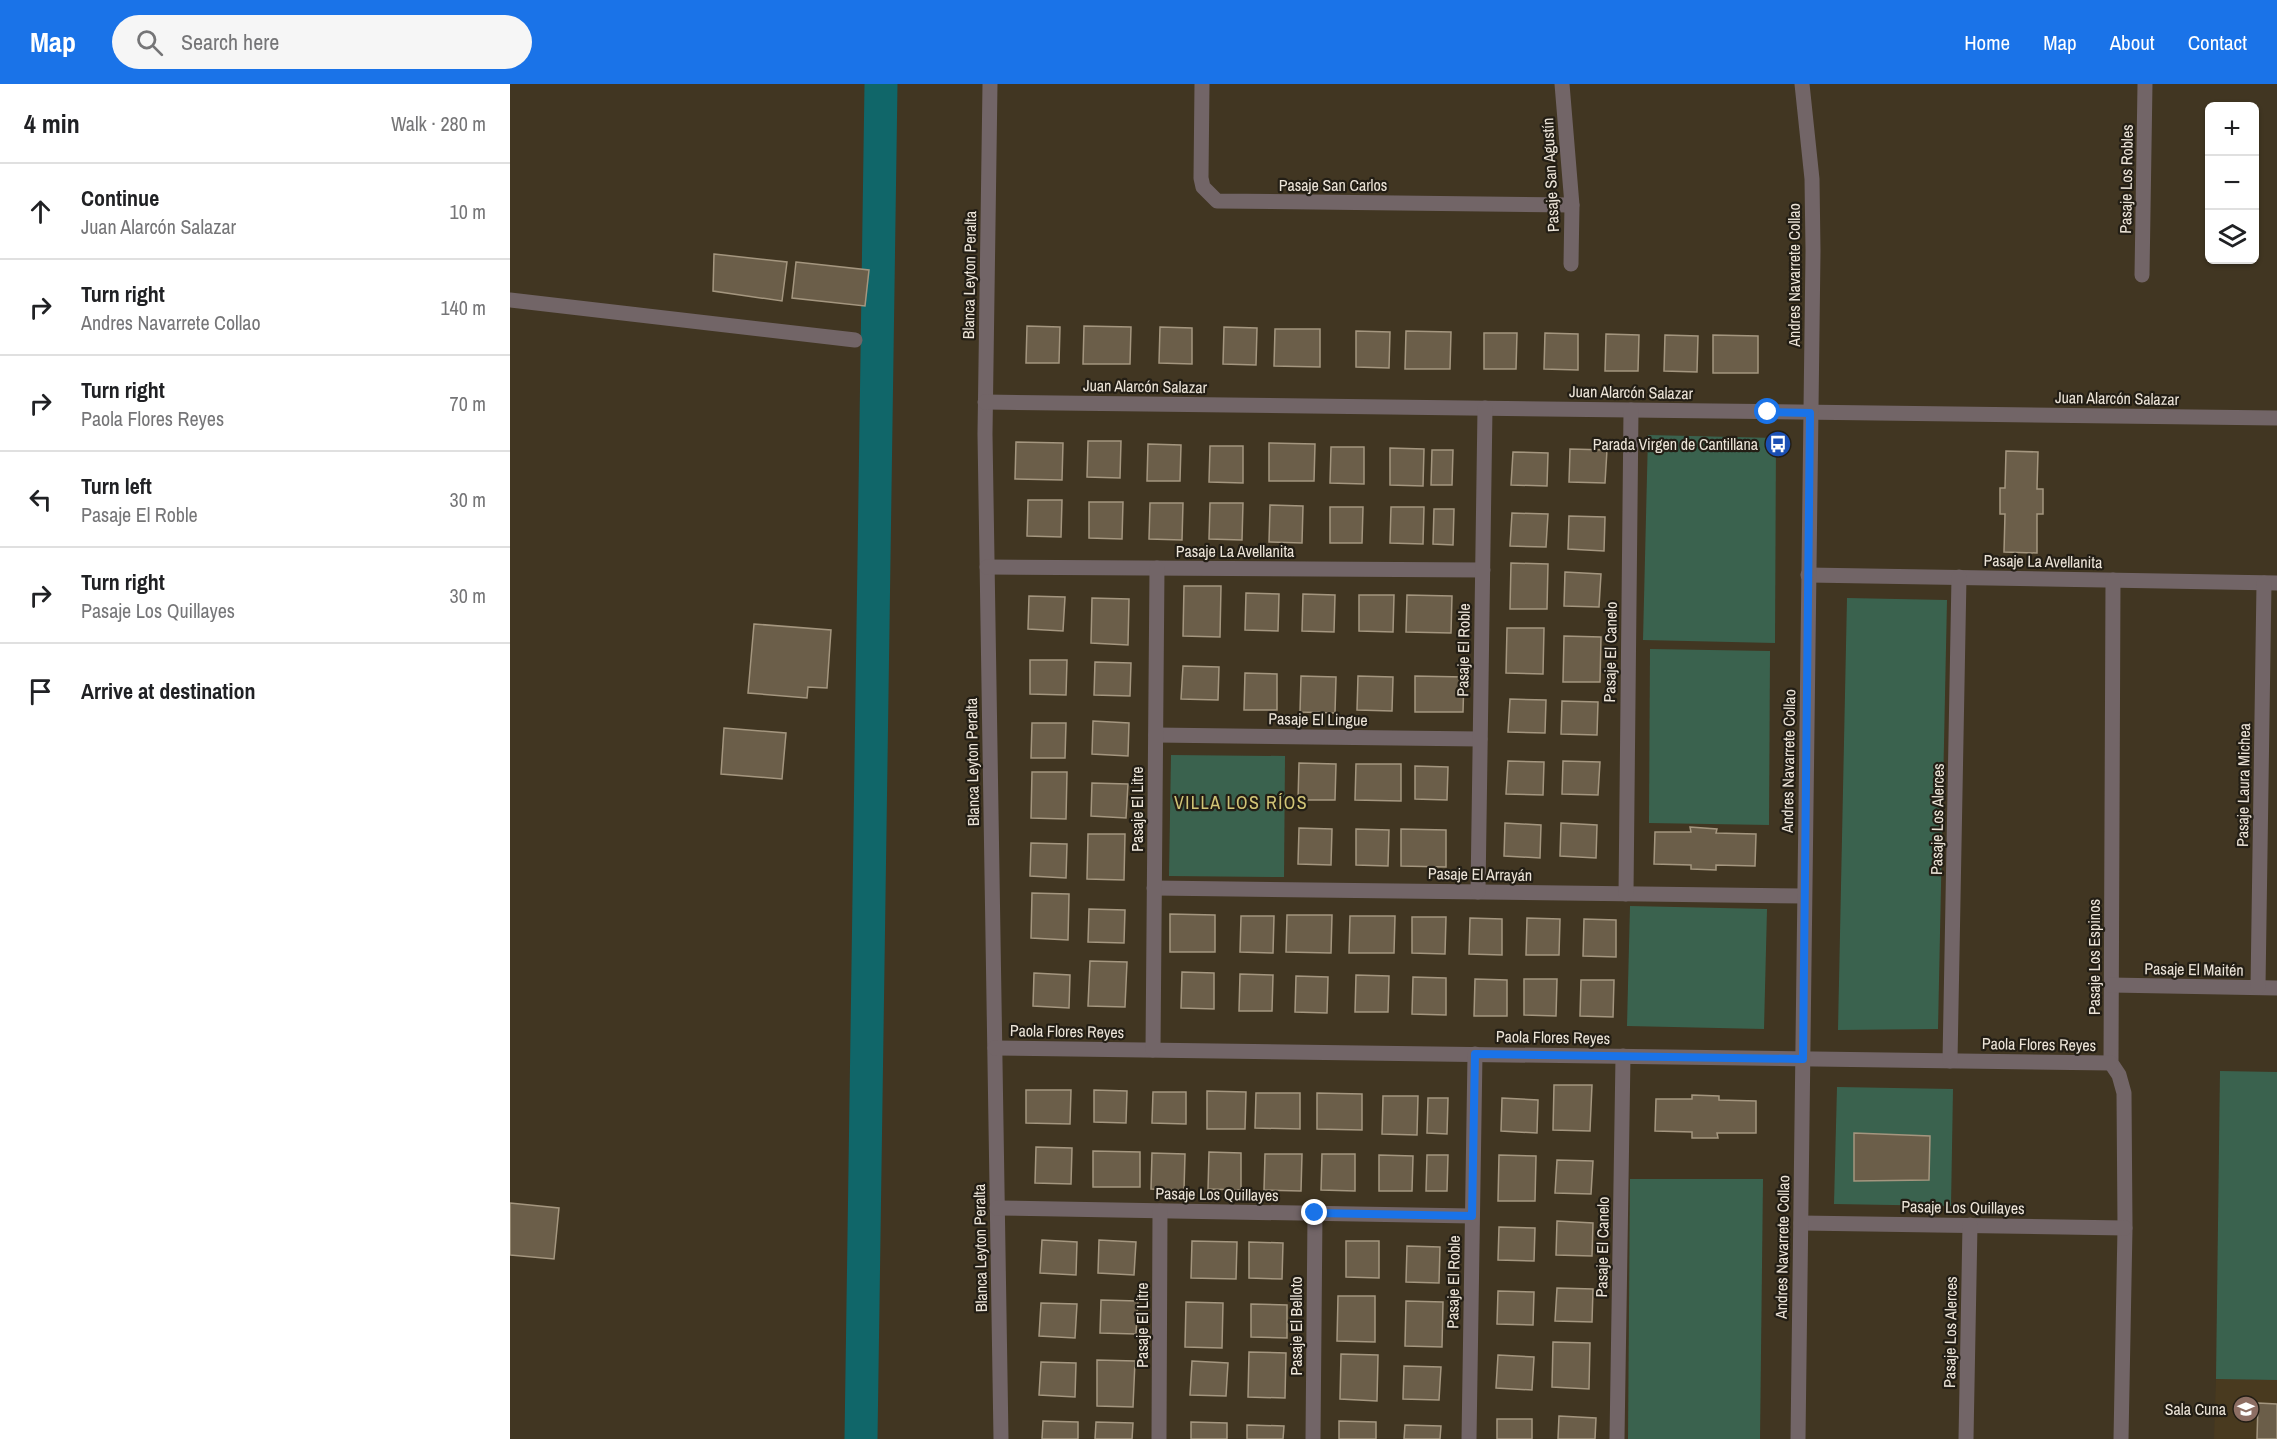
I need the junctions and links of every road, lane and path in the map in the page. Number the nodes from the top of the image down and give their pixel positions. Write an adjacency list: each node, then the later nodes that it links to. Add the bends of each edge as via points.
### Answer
1 (990, 84): 11 (street, Blanca Leyton Peralta)
2 (1202, 84): 6 (street, Pasaje San Carlos, via 1201,178 1203,187 1217,201)
3 (1562, 84): 6 (street, Pasaje San Agustín)
4 (1802, 84): 14 (street, Andres Navarrete Collao, via 1813,215)
5 (2145, 84): 8 (street, Pasaje Los Robles)
6 (1572, 205): 7 (street, Pasaje San Agustín)
7 (1571, 264)
8 (2142, 275)
9 (510, 300): 10 (street)
10 (855, 340)
11 (985, 402): 12 (street, Juan Alarcón Salazar); 16 (street, Blanca Leyton Peralta)
12 (1485, 408): 13 (street, Juan Alarcón Salazar); 18 (street, Pasaje El Roble)
13 (1631, 410): 14 (street, Juan Alarcón Salazar); 27 (street, Pasaje El Canelo)
14 (1810, 413): 15 (street, Juan Alarcón Salazar); 19 (street, Andres Navarrete Collao)
15 (2277, 418)
16 (987, 567): 17 (street, Pasaje La Avellanita); 32 (street, Blanca Leyton Peralta)
17 (1157, 568): 18 (street, Pasaje La Avellanita); 23 (street, Pasaje El Litre)
18 (1482, 570): 24 (street, Pasaje El Roble)
19 (1808, 575): 20 (street, Pasaje La Avellanita); 28 (street, Andres Navarrete Collao)
20 (1959, 577): 21 (street, Pasaje La Avellanita); 37 (street, Pasaje Los Alerces)
21 (2114, 580): 22 (street, Pasaje La Avellanita); 29 (street, Pasaje Los Espinos)
22 (2271, 583): 30 (street, Pasaje Laura Michea)
23 (1156, 735): 24 (street, Pasaje El Lingue); 25 (street, Pasaje El Litre)
24 (1480, 739): 26 (street, Pasaje El Roble)
25 (1154, 888): 26 (street, Pasaje El Arrayán); 33 (street, Pasaje El Litre)
26 (1478, 892): 27 (street, Pasaje El Arrayán)
27 (1626, 894): 28 (street, Pasaje El Arrayán)
28 (1804, 896): 36 (street, Andres Navarrete Collao)
29 (2111, 985): 30 (street, Pasaje El Maitén); 38 (street, Pasaje Los Espinos)
30 (2258, 987): 31 (street, Pasaje El Maitén)
31 (2277, 988)
32 (995, 1048): 33 (street, Paola Flores Reyes); 39 (street, Blanca Leyton Peralta)
33 (1153, 1050): 34 (street, Paola Flores Reyes)
34 (1475, 1054): 35 (street, Paola Flores Reyes); 42 (street, Pasaje El Roble)
35 (1623, 1056): 36 (street, Paola Flores Reyes); 50 (street, Pasaje El Canelo)
36 (1803, 1059): 37 (street, Paola Flores Reyes); 43 (street, Andres Navarrete Collao)
37 (1950, 1061): 38 (street, Paola Flores Reyes)
38 (2111, 1063): 45 (street, Pasaje Los Espinos, via 2124,1093)
39 (997, 1208): 40 (street, Pasaje Los Quillayes); 46 (street, Blanca Leyton Peralta)
40 (1161, 1211): 41 (street, Pasaje Los Quillayes); 47 (street, Pasaje El Litre)
41 (1315, 1213): 42 (street, Pasaje Los Quillayes); 48 (street, Pasaje El Belloto)
42 (1472, 1216): 49 (street, Pasaje El Roble)
43 (1801, 1222): 44 (street, Pasaje Los Quillayes); 51 (street, Andres Navarrete Collao)
44 (1970, 1225): 45 (street, Pasaje Los Quillayes); 52 (street, Pasaje Los Alerces)
45 (2125, 1228): 53 (street, Pasaje Los Espinos)
46 (1001, 1439)
47 (1159, 1439)
48 (1313, 1439)
49 (1469, 1439)
50 (1617, 1439)
51 (1798, 1439)
52 (1966, 1439)
53 (2121, 1439)

